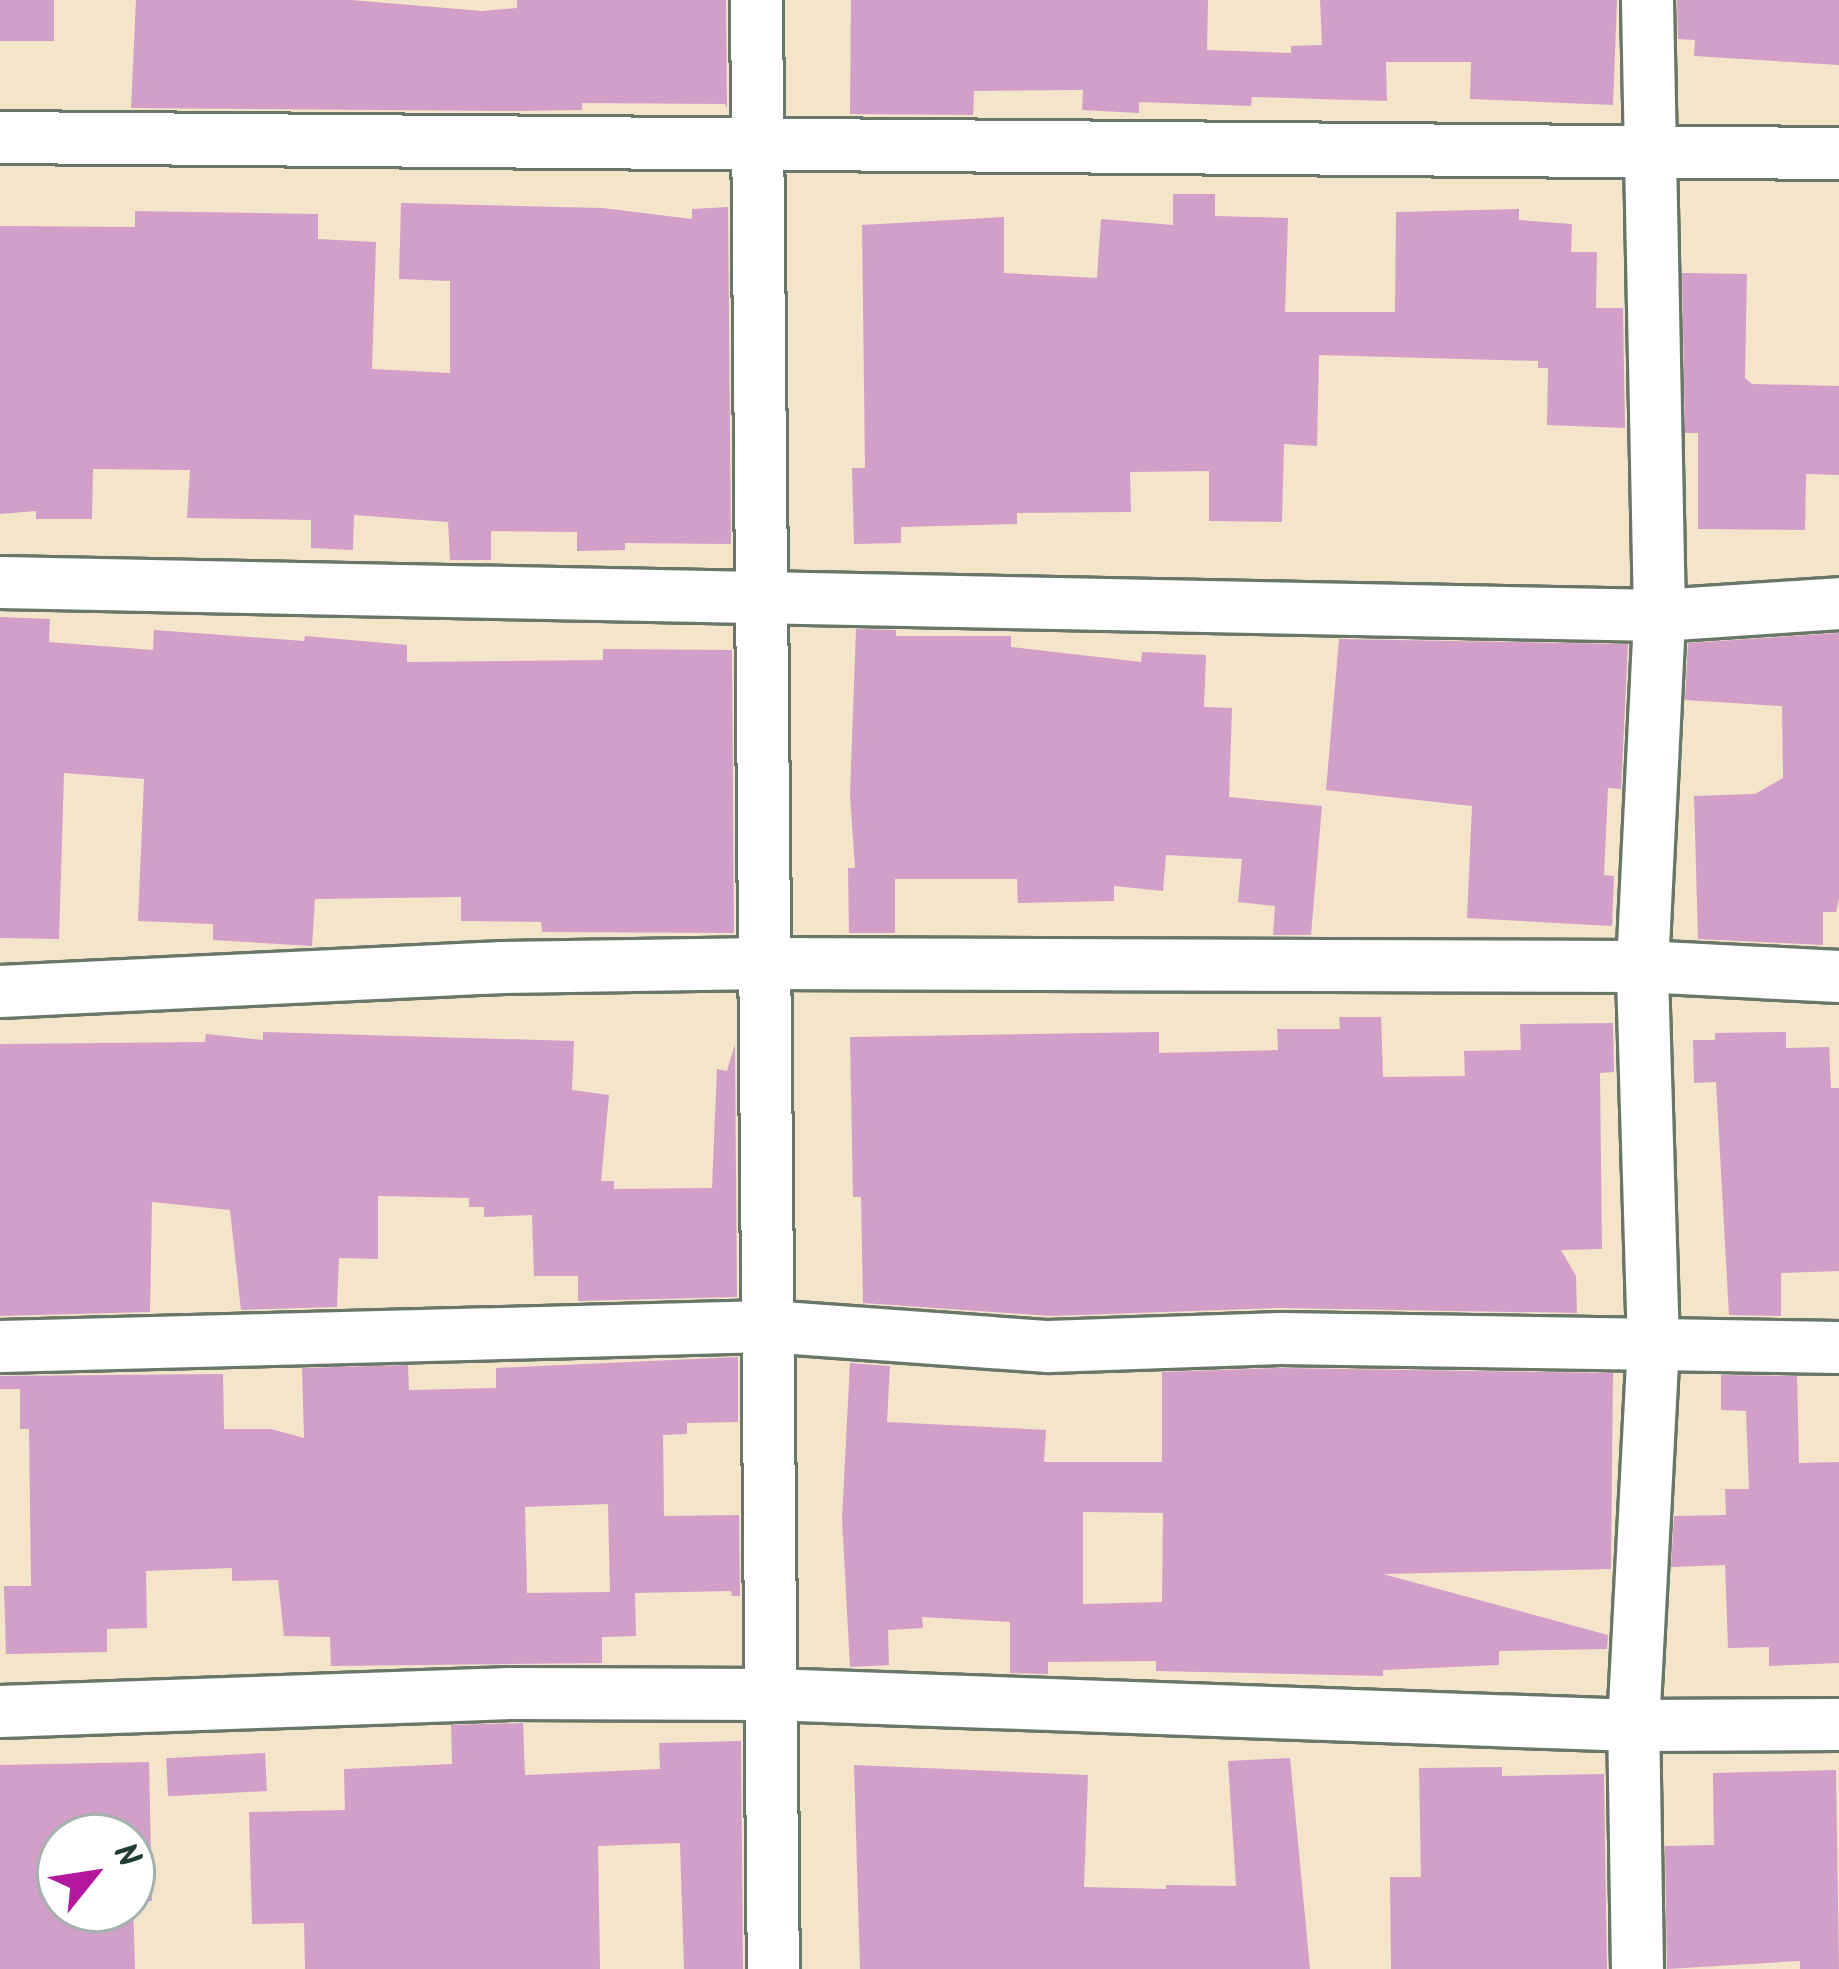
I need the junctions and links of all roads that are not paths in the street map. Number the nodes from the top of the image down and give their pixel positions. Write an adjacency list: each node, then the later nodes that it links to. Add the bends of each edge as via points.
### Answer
1 (756, 0): 4 (street)
2 (1647, 0): 5 (street)
3 (0, 137): 4 (street)
4 (757, 140): 5 (street); 8 (street)
5 (1649, 150): 6 (street); 10 (street)
6 (1839, 153)
7 (0, 582): 8 (street)
8 (761, 601): 10 (street); 11 (street)
9 (1839, 603): 10 (street)
10 (1659, 615): 12 (street)
11 (764, 963): 12 (street); 14 (street); 15 (street)
12 (1642, 966): 13 (street); 16 (street)
13 (1839, 976)
14 (0, 991)
15 (767, 1325): 16 (street, via 1048,1346 1280,1338); 17 (street); 19 (street)
16 (1653, 1345): 18 (street); 22 (street)
17 (0, 1346)
18 (1839, 1347)
19 (770, 1694): 20 (street, via 510,1693); 22 (street); 23 (street)
20 (0, 1711)
21 (1839, 1724): 22 (street)
22 (1634, 1725): 24 (street)
23 (773, 1969)
24 (1636, 1969)

